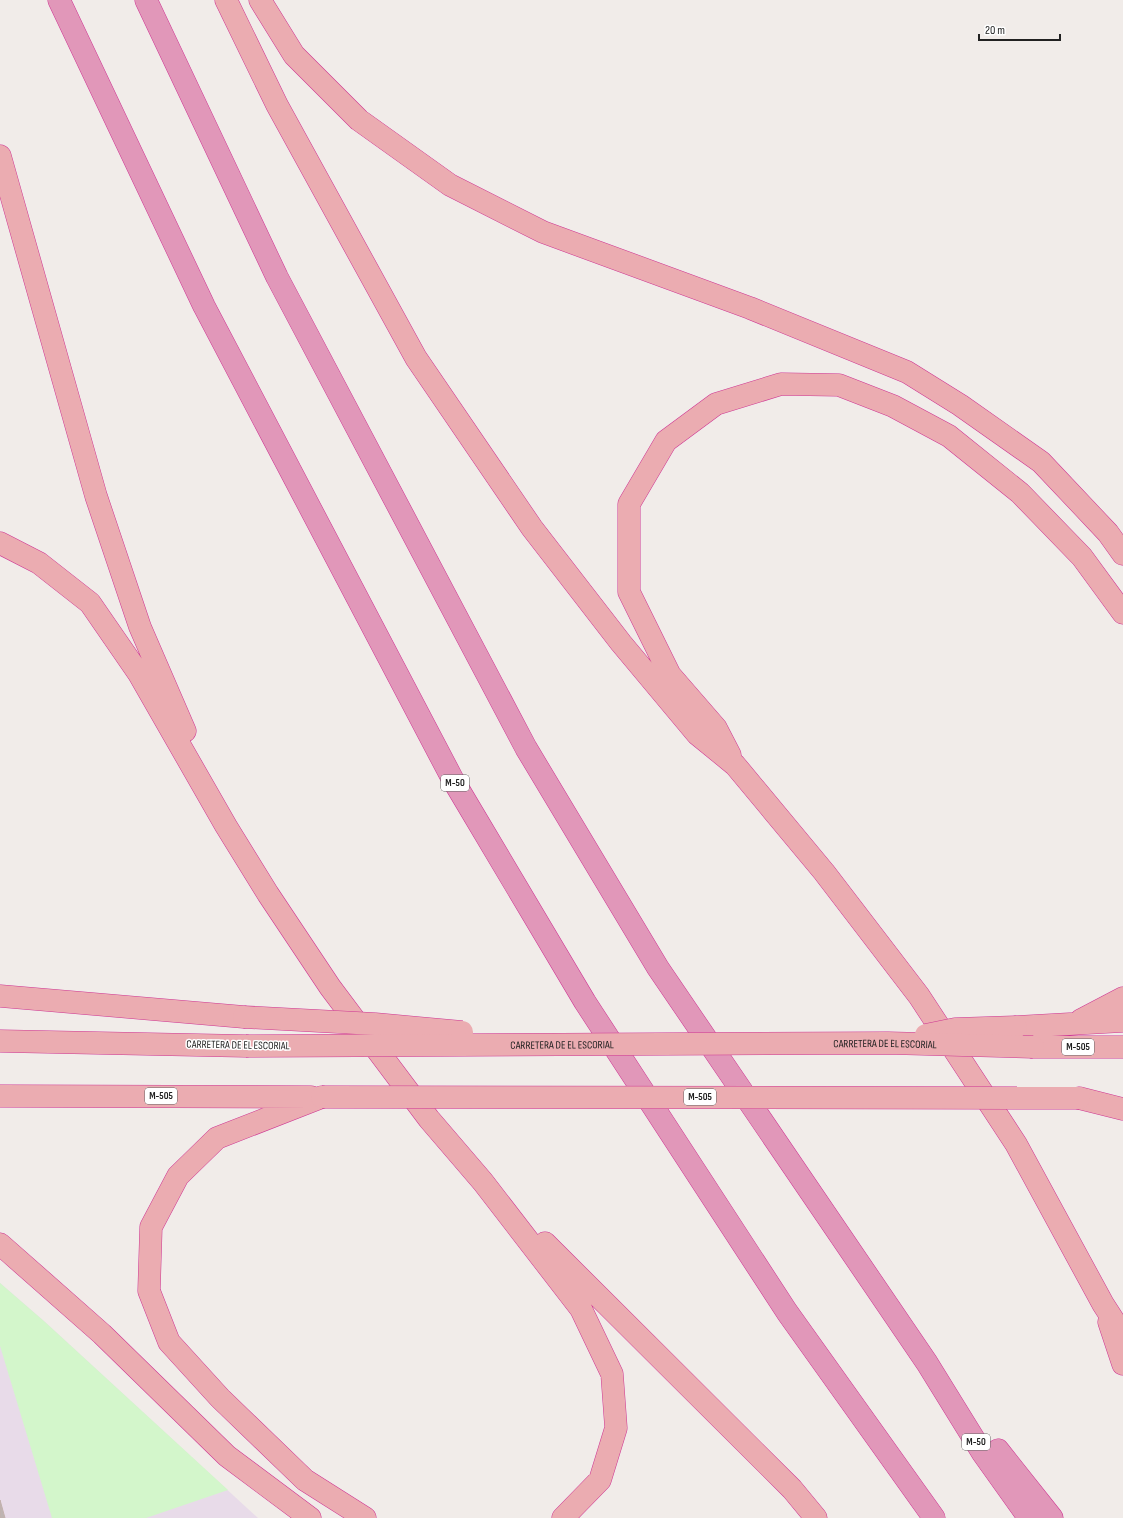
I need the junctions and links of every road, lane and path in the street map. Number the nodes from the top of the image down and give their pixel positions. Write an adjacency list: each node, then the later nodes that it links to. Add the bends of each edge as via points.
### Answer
1 (59, 0): 34 (highway, M-50, via 204,306 453,780 585,1002 778,1299)
2 (146, 0): 28 (highway, M-50, via 277,277 526,748 658,968)
3 (226, 0): 9 (highway, via 278,105 416,358 532,528 621,643 697,734)
4 (260, 0): 7 (highway, via 294,55 359,120 450,185 543,232 750,308 907,372 960,405 1040,462 1108,533)
5 (0, 156): 10 (highway, via 98,503 140,627)
6 (0, 544): 10 (highway, via 39,563 90,603 139,674)
7 (1123, 554)
8 (1123, 613): 9 (highway, via 1082,557 1020,493 949,436 893,406 839,385 781,384 716,404 666,441 630,504 629,592 670,674 716,728)
9 (735, 765): 26 (highway, via 824,872 919,996 1016,1144)
10 (226, 826): 24 (highway, via 330,987 429,1119)
11 (0, 996): 17 (highway, bridge, via 244,1017 375,1024)
12 (1123, 998): 14 (highway)
13 (1123, 1020): 14 (highway)
14 (1072, 1024): 16 (highway, bridge, via 955,1029)
15 (0, 1041): 17 (highway, CARRETERA DE EL ESCORIAL / M-505, bridge, via 246,1046)
16 (888, 1043): 17 (highway, CARRETERA DE EL ESCORIAL / M-505, bridge); 18 (highway, CARRETERA DE EL ESCORIAL / M-505, bridge)
17 (576, 1044)
18 (1123, 1047)
19 (0, 1096): 20 (highway, M-505)
20 (322, 1097): 21 (highway, M-505, bridge); 31 (highway, via 217,1138 178,1176 151,1227 149,1291 169,1342 220,1398 305,1480)
21 (1079, 1098): 22 (highway, M-505); 23 (highway)
22 (1123, 1098)
23 (1123, 1109)
24 (483, 1182): 32 (highway, via 581,1309 612,1374 616,1428 600,1480); 33 (highway, via 792,1489)
25 (0, 1244): 30 (highway, via 102,1334 228,1456)
26 (1103, 1304): 27 (highway); 29 (highway)
27 (1123, 1335)
28 (927, 1363): 35 (highway, M-50, via 982,1452); 36 (highway)
29 (1123, 1364)
30 (310, 1518)
31 (365, 1518)
32 (563, 1518)
33 (816, 1518)
34 (934, 1518)
35 (1029, 1518)
36 (1052, 1518)

